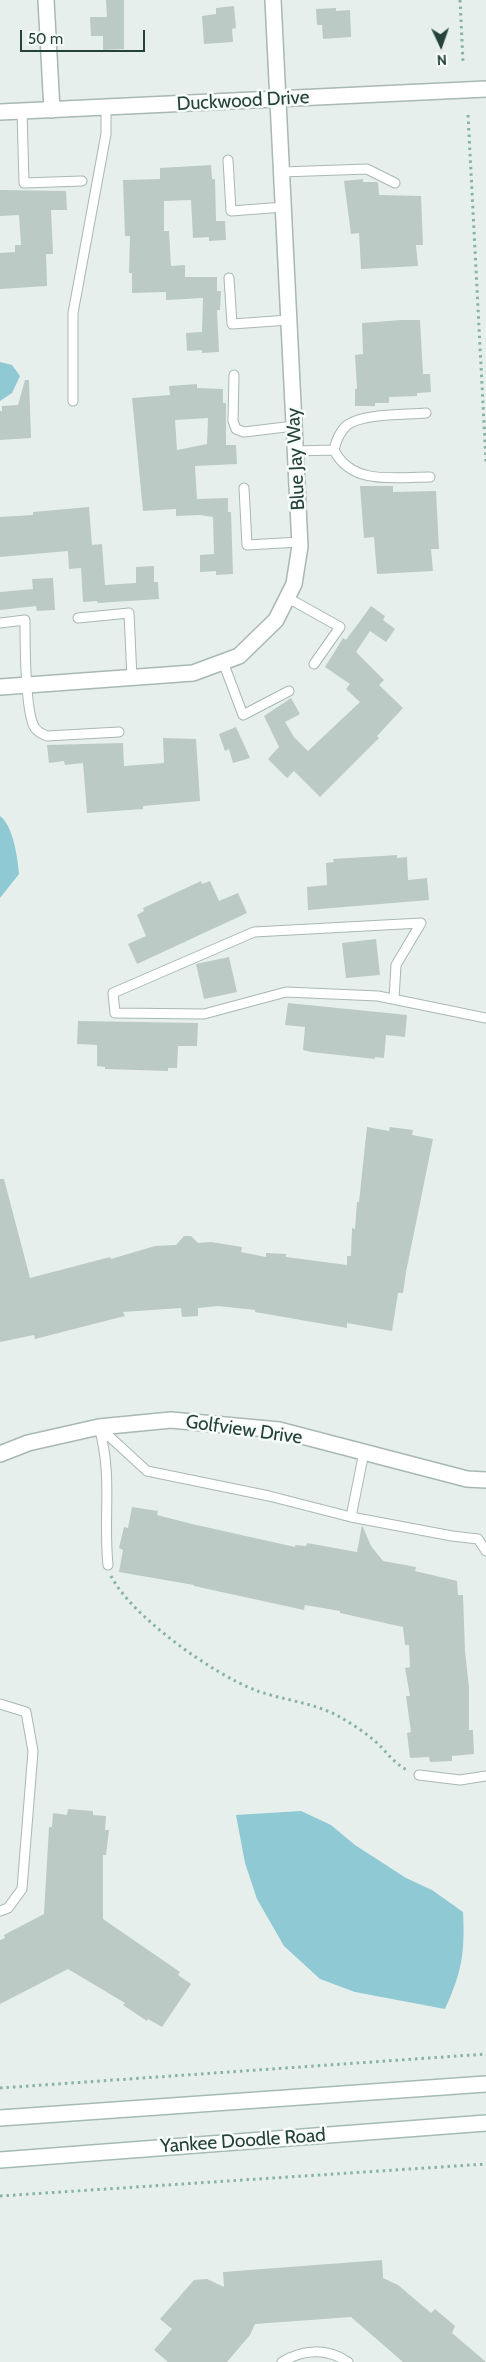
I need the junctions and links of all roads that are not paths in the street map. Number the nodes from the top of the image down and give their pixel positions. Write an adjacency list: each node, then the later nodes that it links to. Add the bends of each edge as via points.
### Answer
1 (46, 0): 6 (street)
2 (273, 0): 4 (street, Blue Jay Way)
3 (486, 89): 4 (street, Duckwood Drive)
4 (278, 99): 5 (street, Duckwood Drive); 10 (street, Blue Jay Way)
5 (106, 107): 6 (street, Duckwood Drive); 17 (lane, via 106,134 73,313)
6 (52, 110): 7 (street, Duckwood Drive)
7 (22, 111): 8 (street, Duckwood Drive); 11 (lane, via 24,183)
8 (0, 112)
9 (228, 160): 13 (lane, via 231,211)
10 (282, 172): 12 (lane, via 367,169); 13 (street, Blue Jay Way)
11 (82, 180)
12 (395, 183)
13 (284, 207): 15 (street, Blue Jay Way)
14 (229, 278): 15 (lane, via 232,324)
15 (289, 320): 19 (street, Blue Jay Way)
16 (234, 375): 19 (lane, via 233,421 236,429 244,432)
17 (73, 401)
18 (426, 413): 20 (lane, via 358,419 346,426 337,438)
19 (294, 426): 21 (street, Blue Jay Way)
20 (334, 450): 21 (lane); 22 (lane, via 340,462 352,472 377,477)
21 (295, 451): 24 (street, Blue Jay Way)
22 (430, 477)
23 (244, 488): 24 (lane, via 247,545)
24 (300, 542): 25 (street, Blue Jay Way, via 294,584)
25 (288, 598): 28 (street, Blue Jay Way, via 276,620 239,656); 29 (lane, via 340,627)
26 (78, 618): 30 (lane, via 129,613)
27 (0, 623): 31 (lane, via 25,620)
28 (223, 662): 30 (street, Blue Jay Way, via 193,674); 33 (lane, via 243,715)
29 (314, 664)
30 (132, 678): 31 (street, Blue Jay Way)
31 (27, 685): 32 (street, Blue Jay Way); 34 (lane, via 34,726 40,733 48,736)
32 (0, 687)
33 (289, 691)
34 (119, 732)
35 (394, 999): 35 (lane, via 286,992 204,1014 115,1013 113,993 254,932 421,923 396,965); 36 (lane)
36 (486, 1018)
37 (98, 1426): 38 (street, Golfview Drive, via 171,1420 279,1430); 39 (street, Golfview Drive, via 28,1443); 41 (lane, via 147,1471); 43 (lane, via 106,1452)
38 (364, 1452): 40 (street, Golfview Drive, via 467,1479); 41 (lane)
39 (0, 1454)
40 (486, 1480)
41 (351, 1517): 42 (lane, via 478,1538)
42 (486, 1551)
43 (108, 1565)
44 (0, 1704): 47 (lane, via 26,1712 33,1751 22,1889 8,1908)
45 (419, 1775): 46 (lane, via 460,1780)
46 (486, 1776)
47 (0, 1912)
48 (486, 2084): 49 (street)
49 (0, 2118)
50 (479, 2124): 51 (street); 52 (street, Yankee Doodle Road)
51 (486, 2132)
52 (0, 2160)
53 (282, 2362): 54 (lane, via 294,2355 318,2351 337,2355)
54 (348, 2362)

